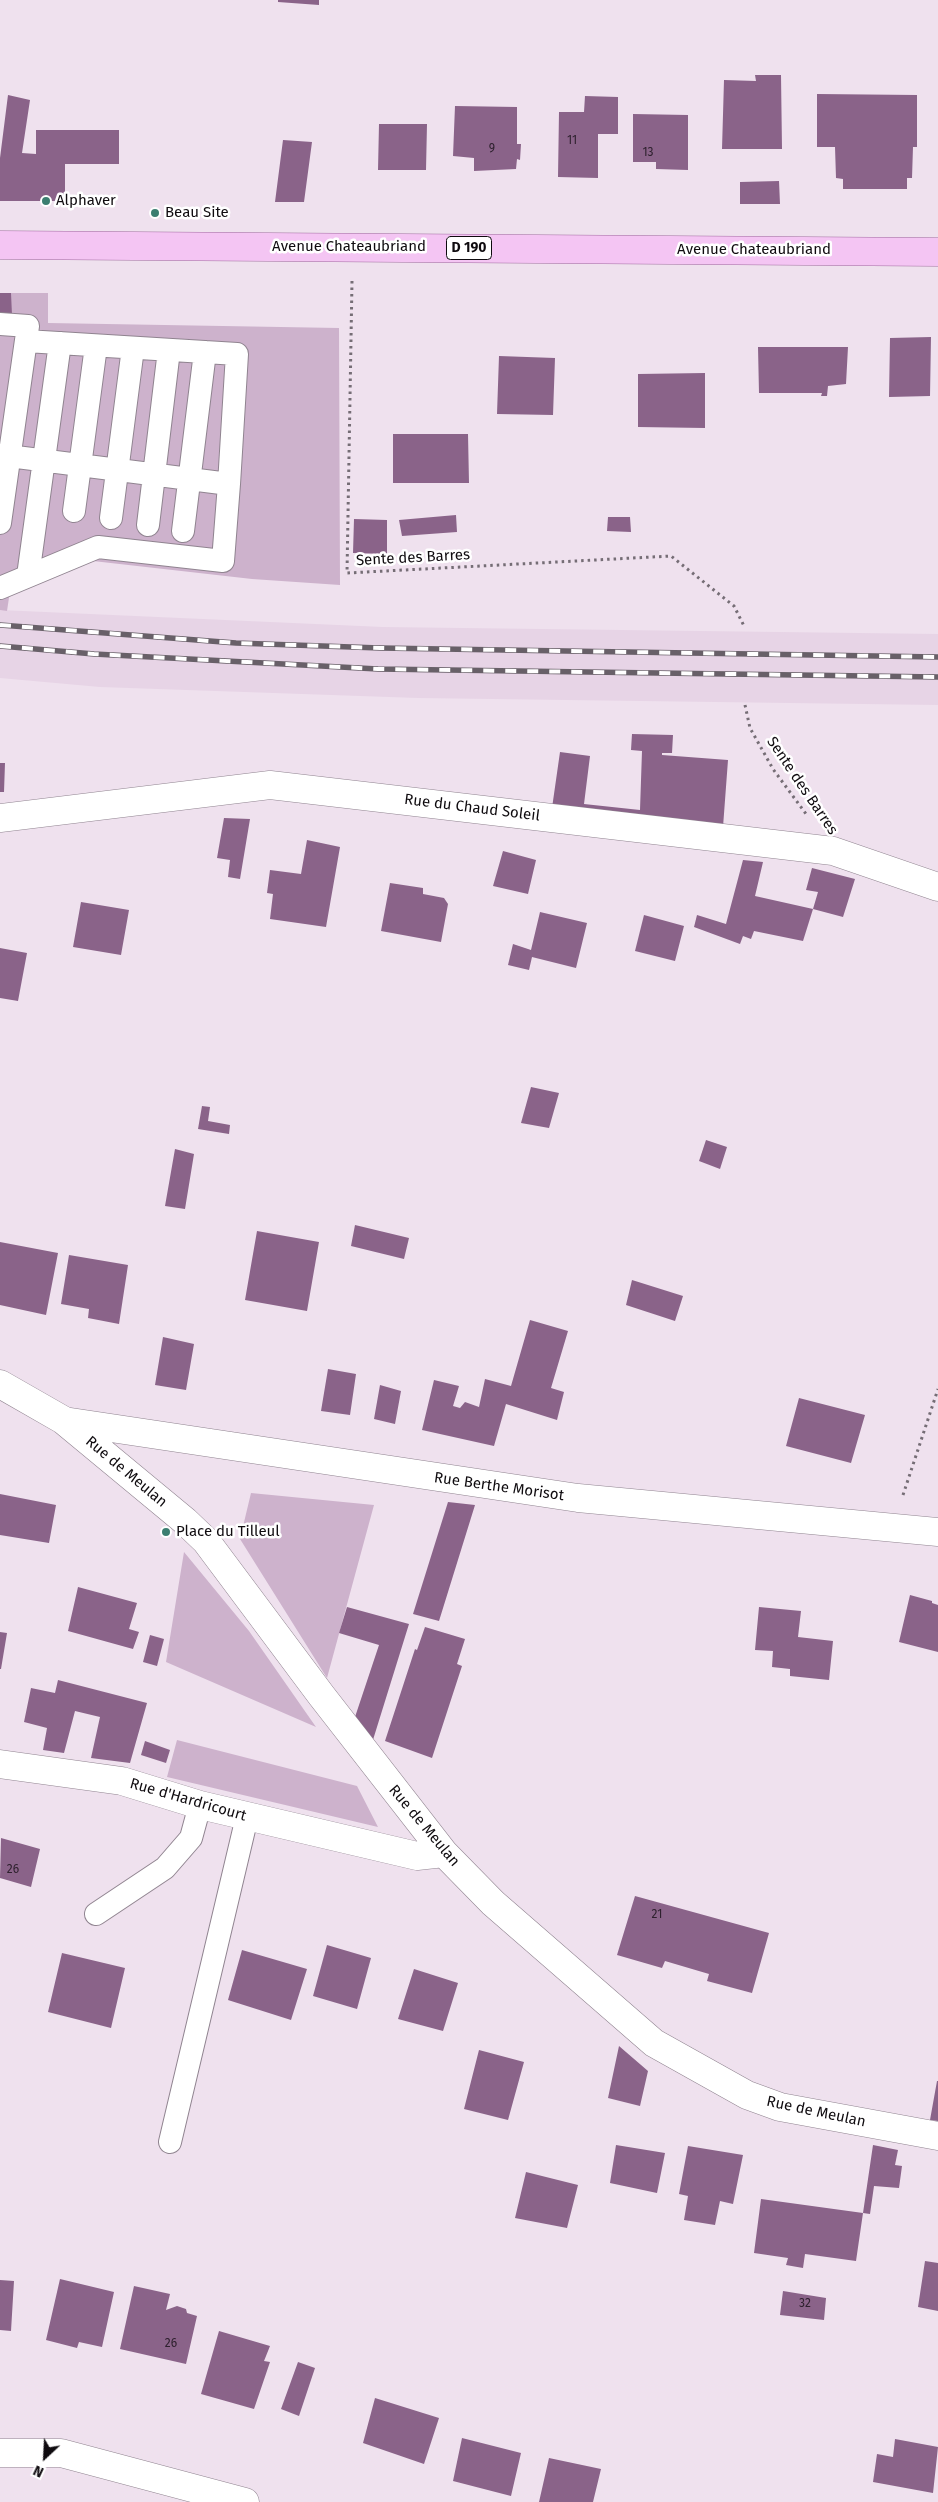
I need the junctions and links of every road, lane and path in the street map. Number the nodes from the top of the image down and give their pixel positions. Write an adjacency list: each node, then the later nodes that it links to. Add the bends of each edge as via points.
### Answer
1 (0, 245): 2 (main road, Avenue Chateaubriand / D 190)
2 (355, 247): 3 (main road, Avenue Chateaubriand / D 190); 25 (path, Sente des Barres, via 346,572 671,556 734,606)
3 (938, 252)
4 (0, 324): 5 (lane, via 28,326)
5 (26, 341): 6 (lane); 11 (lane)
6 (60, 343): 7 (lane); 12 (lane)
7 (96, 346): 8 (lane); 13 (lane)
8 (133, 348): 9 (lane); 14 (lane)
9 (169, 350): 10 (lane); 15 (lane)
10 (205, 352): 16 (lane); 17 (lane, via 237,354)
11 (5, 456): 12 (lane); 20 (lane)
12 (43, 460): 13 (lane); 23 (lane)
13 (80, 465): 14 (lane); 18 (lane)
14 (117, 470): 15 (lane); 19 (lane)
15 (154, 474): 16 (lane); 21 (lane)
16 (189, 479): 17 (lane); 22 (lane)
17 (229, 484): 23 (lane, via 223,561 98,547)
18 (74, 511)
19 (111, 518)
20 (0, 523)
21 (148, 525)
22 (183, 531)
23 (28, 576): 24 (lane)
24 (0, 588)
25 (745, 628)
26 (745, 705): 28 (path, Sente des Barres, via 750,728 773,770)
27 (0, 818): 28 (street, Rue du Chaud Soleil, via 270,785)
28 (833, 851): 29 (street, Rue du Chaud Soleil)
29 (938, 888)
30 (0, 1384): 32 (street, Rue de Meulan)
31 (938, 1389): 33 (path)
32 (63, 1420): 33 (street, Rue Berthe Morisot, via 578,1498); 38 (street, Rue de Meulan, via 185,1521 210,1546)
33 (892, 1527): 34 (street, Rue Berthe Morisot)
34 (938, 1532)
35 (0, 1764): 36 (street, Rue d'Hardricourt, via 122,1781)
36 (200, 1805): 37 (street, Rue d'Hardricourt); 41 (lane, via 191,1838 165,1868)
37 (247, 1817): 39 (street, Rue d'Hardricourt); 43 (lane)
38 (422, 1826): 39 (street); 40 (street, Rue de Meulan)
39 (374, 1847): 40 (street, Rue d'Hardricourt, via 417,1856)
40 (444, 1853): 42 (street, Rue de Meulan, via 493,1903 654,2043 747,2096 780,2108)
41 (96, 1914)
42 (938, 2136)
43 (170, 2142)
44 (0, 2452): 45 (street, via 61,2453)
45 (245, 2502)

